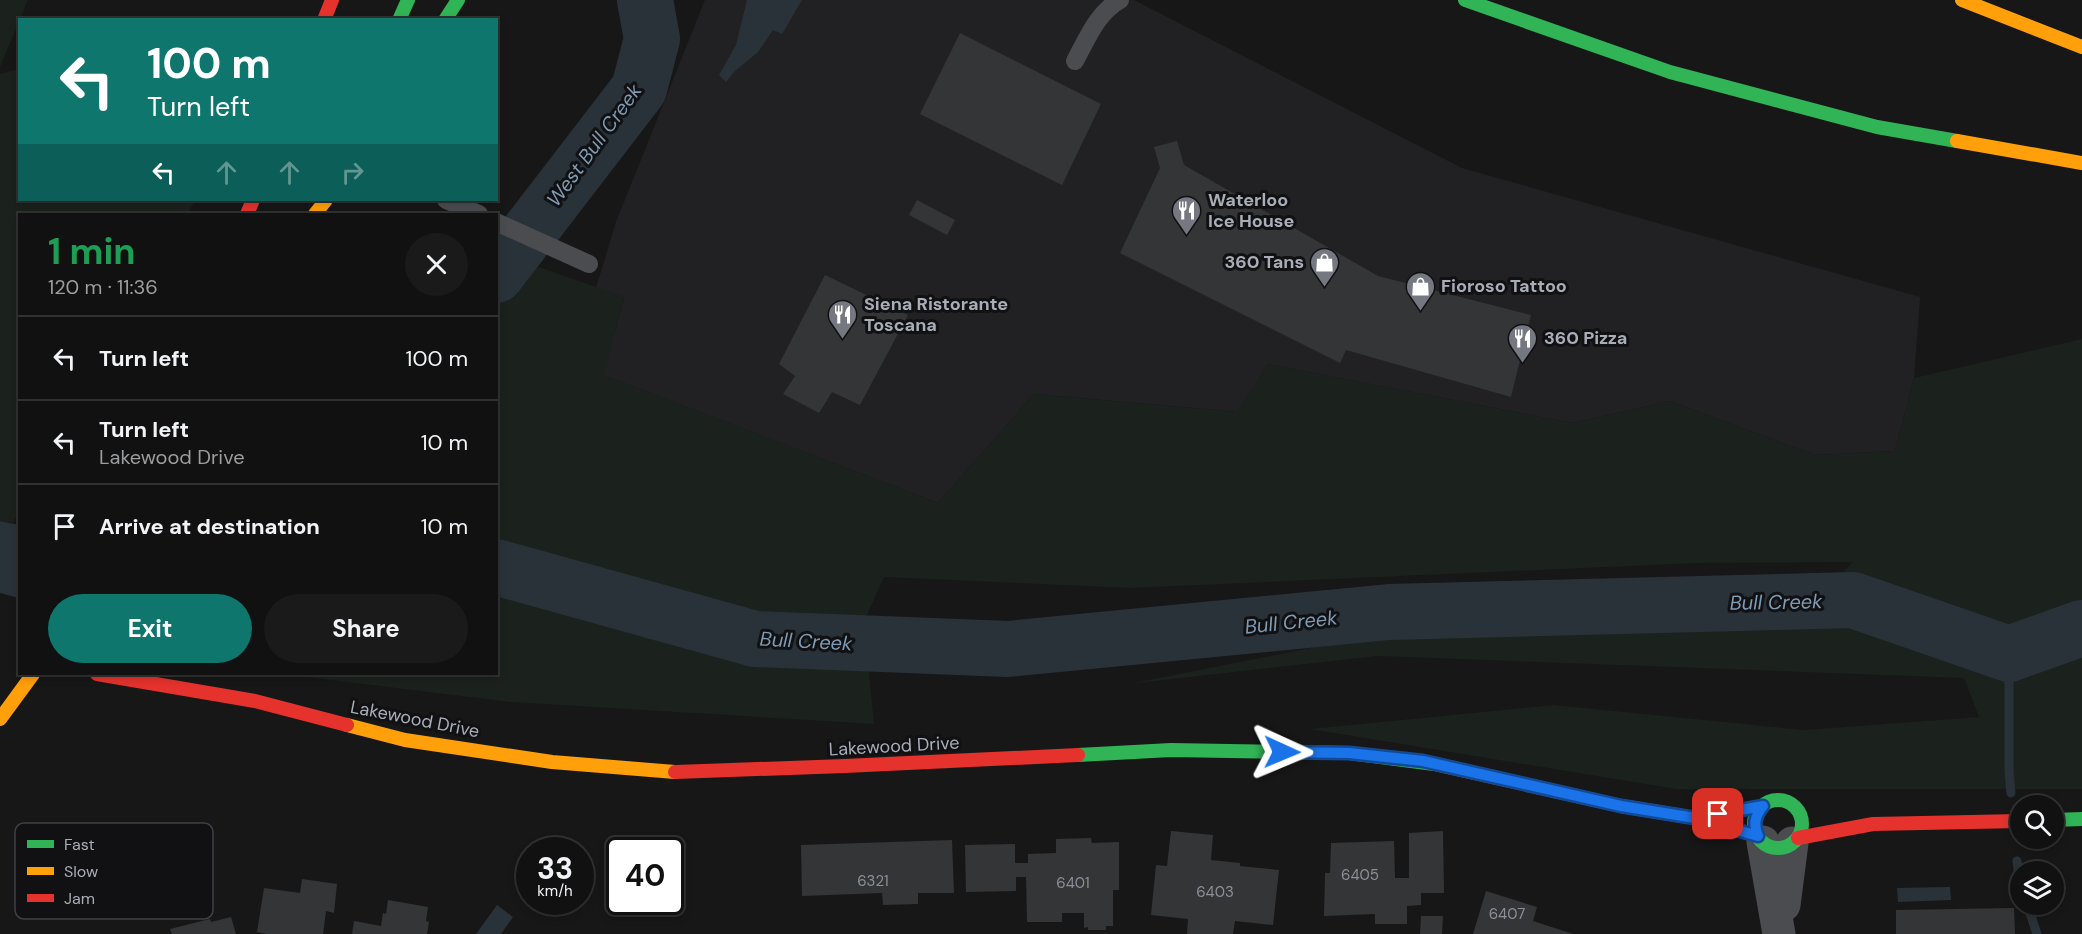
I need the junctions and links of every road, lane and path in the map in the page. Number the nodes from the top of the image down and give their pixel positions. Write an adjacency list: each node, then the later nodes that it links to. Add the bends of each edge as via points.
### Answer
1 (332, 0): 8 (main road)
2 (408, 0): 9 (main road)
3 (458, 0): 10 (main road)
4 (1094, 0): 11 (lane)
5 (1120, 0): 11 (lane)
6 (1465, 0): 14 (main road, via 1670,72 1866,124)
7 (1962, 0): 12 (main road)
8 (325, 18)
9 (400, 18)
10 (446, 18)
11 (1097, 21): 13 (lane)
12 (2082, 47)
13 (1075, 61)
14 (2082, 163)
15 (325, 201): 17 (main road)
16 (448, 201): 18 (lane)
17 (316, 213)
18 (477, 213)
19 (498, 223): 20 (lane)
20 (589, 264)
21 (32, 675): 23 (main road)
22 (103, 675): 28 (main road, Lakewood Drive, via 255,701 405,740 552,762 679,772 1171,750 1349,753 1423,761 1621,806)
23 (0, 719)
24 (1792, 805): 25 (main road, via 1779,800); 26 (main road); 33 (main road, via 1802,823)
25 (1763, 806): 28 (main road, Lakewood Drive); 33 (main road, via 1755,828)
26 (1815, 810)
27 (1838, 816): 32 (main road, Lakewood Drive)
28 (1695, 818): 33 (main road, Lakewood Drive)
29 (2082, 819): 30 (main road)
30 (2064, 820)
31 (2010, 821): 32 (main road, Lakewood Drive)
32 (1873, 824): 33 (main road, Lakewood Drive)
33 (1778, 839): 34 (street)
34 (1780, 934)

